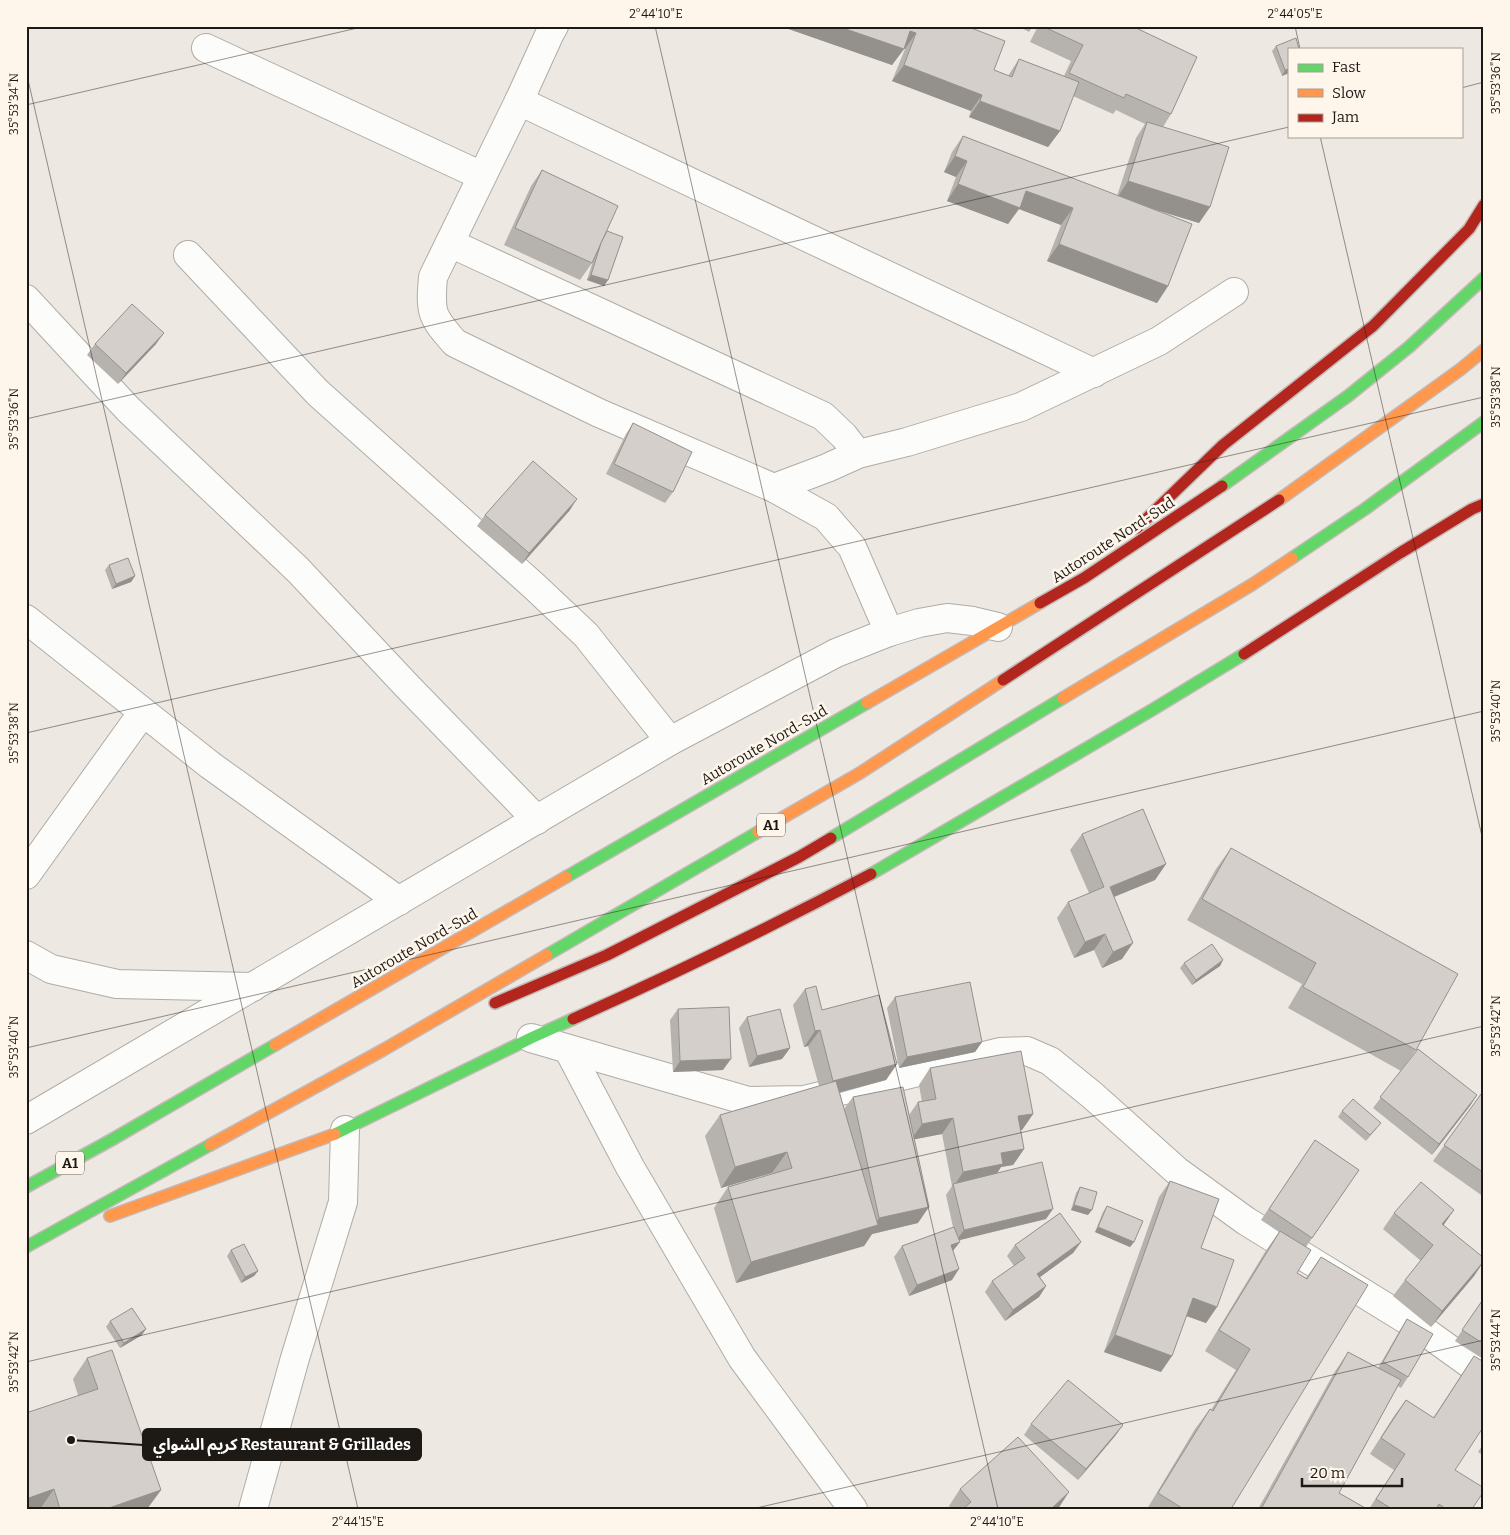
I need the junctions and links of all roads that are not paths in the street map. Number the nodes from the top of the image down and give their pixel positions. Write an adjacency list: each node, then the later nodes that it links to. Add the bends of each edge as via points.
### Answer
1 (547, 28): 3 (street)
2 (206, 48): 4 (street)
3 (519, 101): 4 (street); 12 (street)
4 (482, 176): 6 (street)
5 (1484, 205): 17 (highway, via 1469,229 1373,326 1224,444)
6 (450, 244): 14 (street, via 823,416); 15 (street, via 433,277 431,304 438,323 455,343 599,413)
7 (188, 255): 22 (street, via 318,393 586,635)
8 (1484, 278): 17 (highway, Autoroute Nord-Sud / A1, via 1348,396 1224,485)
9 (1234, 292): 12 (street, via 1159,341)
10 (26, 299): 23 (street, via 128,409 298,570)
11 (1484, 350): 32 (highway, A1, via 1258,515 860,773)
12 (1094, 373): 14 (street, via 1021,407)
13 (1484, 422): 28 (highway, via 1365,509 1252,584 799,856 607,955)
14 (858, 454): 15 (street)
15 (774, 488): 20 (street, via 826,517 852,547)
16 (1484, 504): 30 (highway, via 1400,553 1152,710 870,874 675,973)
17 (1084, 578): 19 (highway, Autoroute Nord-Sud / A1)
18 (26, 619): 21 (street)
19 (998, 627): 20 (street, via 947,618); 35 (highway, Autoroute Nord-Sud / A1)
20 (889, 632): 22 (street, via 836,653)
21 (143, 712): 24 (street); 25 (street, via 210,765)
22 (670, 742): 23 (street)
23 (538, 820): 25 (street)
24 (26, 875)
25 (399, 901): 27 (street)
26 (26, 955): 27 (street, via 51,969 117,984)
27 (253, 987): 33 (street)
28 (482, 1008)
29 (464, 1016): 32 (highway)
30 (531, 1038): 31 (street); 34 (highway)
31 (568, 1049): 37 (street, via 748,1102 804,1100 1000,1052 1027,1051 1050,1061 1177,1171 1246,1221 1420,1328); 39 (street, via 630,1167 742,1358)
32 (383, 1050): 36 (highway, A1)
33 (26, 1120)
34 (345, 1130): 36 (highway); 38 (street, via 343,1202)
35 (26, 1187)
36 (26, 1247)
37 (1484, 1374)
38 (253, 1509)
39 (853, 1509)

